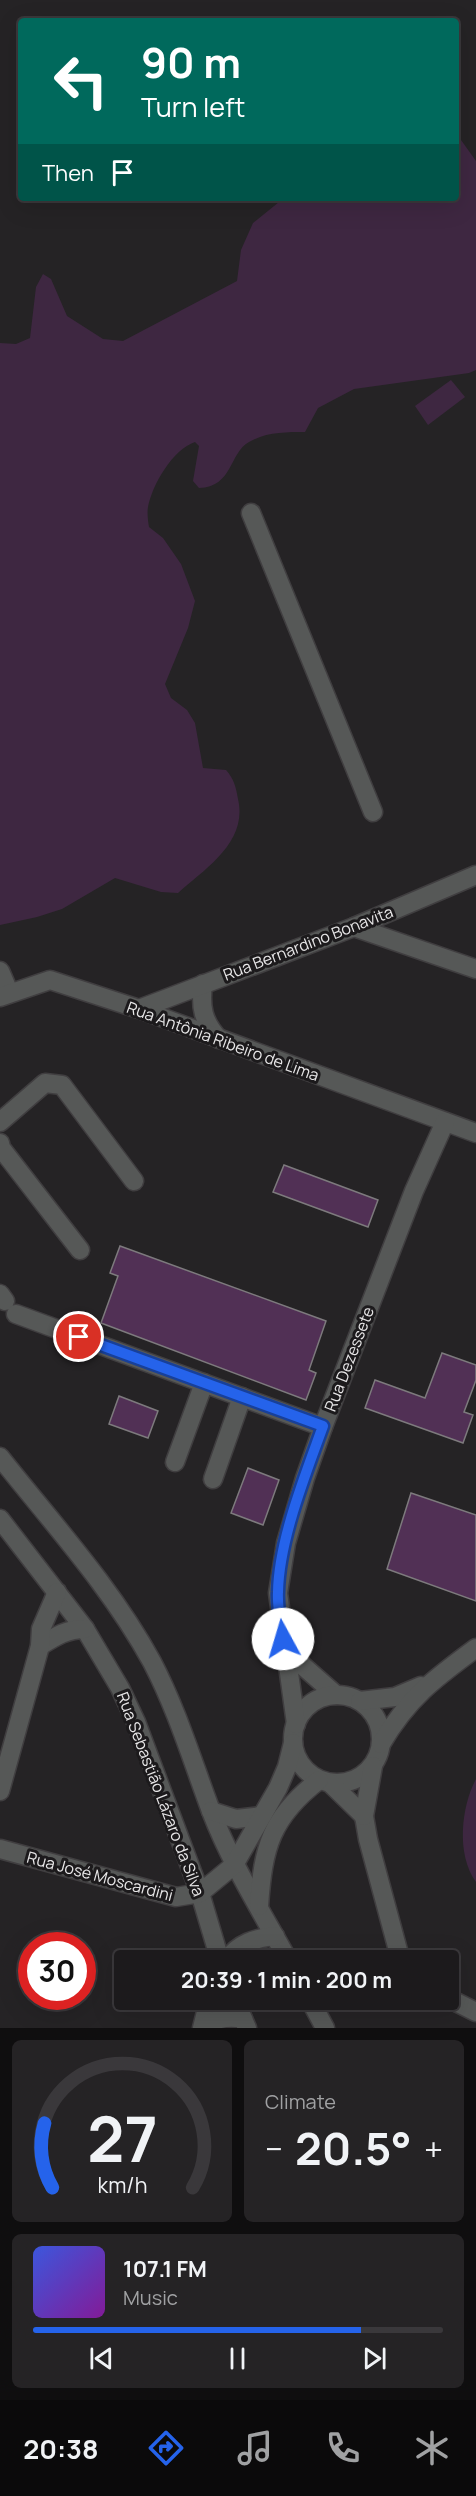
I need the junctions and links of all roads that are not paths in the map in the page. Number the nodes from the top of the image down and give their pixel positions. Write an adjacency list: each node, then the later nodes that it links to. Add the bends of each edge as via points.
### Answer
1 (251, 513): 2 (street)
2 (374, 812)
3 (476, 875): 4 (street, Rua Bernardino Bonavita)
4 (354, 927): 5 (street); 7 (street, Rua Bernardino Bonavita)
5 (476, 969)
6 (0, 972): 8 (street)
7 (203, 984): 9 (street, Rua Bernardino Bonavita); 10 (street, via 203,1015)
8 (4, 994): 9 (street, Rua Antônia Ribeiro de Lima, via 50,980)
9 (139, 1009): 10 (street, Rua Antônia Ribeiro de Lima)
10 (220, 1040): 12 (street, Rua Antônia Ribeiro de Lima)
11 (0, 1122): 15 (street, via 45,1083 62,1085)
12 (445, 1122): 13 (street, Rua Antônia Ribeiro de Lima); 20 (street, Rua Dezessete, via 414,1191)
13 (476, 1133)
14 (0, 1146): 16 (street)
15 (134, 1180)
16 (80, 1250)
17 (7, 1303): 18 (street)
18 (204, 1383): 19 (street); 22 (street)
19 (242, 1397): 20 (street); 23 (street)
20 (323, 1426): 27 (street, Rua Dezessete, via 286,1543 278,1593)
21 (0, 1457): 39 (street, via 105,1588 150,1659 171,1699)
22 (175, 1461)
23 (213, 1479)
24 (0, 1519): 25 (street, Rua Sebastião Lázaro da Silva)
25 (57, 1592): 26 (street, Rua Sebastião Lázaro da Silva); 28 (street, via 41,1629)
26 (85, 1629): 28 (street, via 72,1629); 44 (street, Rua Sebastião Lázaro da Silva, via 136,1722)
27 (283, 1639): 31 (street, via 303,1666); 33 (street, Rua Dezessete)
28 (40, 1646): 38 (street)
29 (476, 1648): 30 (street)
30 (428, 1683): 32 (street, via 395,1697); 35 (street)
31 (336, 1695): 32 (street); 33 (street, via 311,1703)
32 (360, 1701): 35 (street, via 377,1719)
33 (296, 1724): 34 (street)
34 (293, 1743): 37 (street, via 301,1765); 40 (street, via 287,1767)
35 (381, 1744): 36 (street)
36 (373, 1766): 37 (street, via 354,1780); 41 (street)
37 (325, 1781): 41 (street); 45 (street, via 286,1809 261,1870)
38 (0, 1791)
39 (211, 1811): 40 (street, via 236,1819); 43 (street)
40 (262, 1816): 43 (street)
41 (364, 1816): 50 (street)
42 (0, 1850): 44 (street, Rua José Moscardini, via 176,1897)
43 (234, 1865): 44 (street); 45 (street)
44 (200, 1893): 47 (street, Rua Sebastião Lázaro da Silva)
45 (259, 1906): 46 (street)
46 (275, 1936): 48 (street, via 259,1938); 49 (street)
47 (217, 1950)
48 (238, 1950)
49 (283, 1950)
50 (398, 1950)
51 (459, 2004): 55 (street)
52 (207, 2010): 57 (street)
53 (239, 2010): 56 (street)
54 (315, 2010): 58 (street)
55 (476, 2012)
56 (245, 2024): 57 (street, via 225,2018)
57 (203, 2028)
58 (325, 2028)

